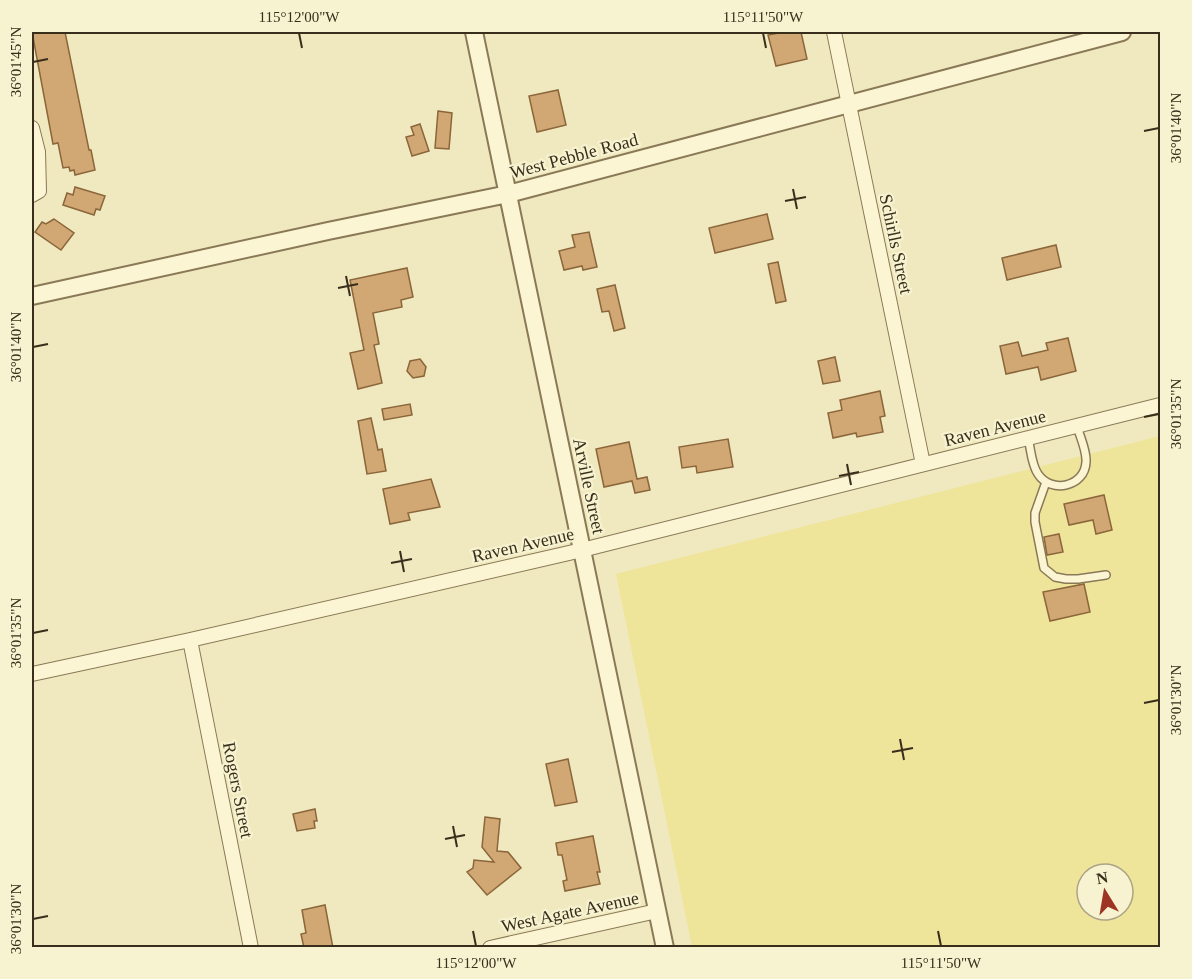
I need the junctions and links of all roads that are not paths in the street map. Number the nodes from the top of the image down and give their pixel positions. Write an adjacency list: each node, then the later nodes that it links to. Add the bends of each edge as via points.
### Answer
1 (474, 32): 7 (street, Arville Street)
2 (834, 32): 4 (street, Schirlls Street)
3 (1122, 32): 4 (street, West Pebble Road)
4 (849, 104): 7 (street, West Pebble Road); 12 (street, Schirlls Street)
5 (32, 128): 6 (street, via 38,152)
6 (35, 193)
7 (508, 194): 8 (street, West Pebble Road); 14 (street, Arville Street)
8 (32, 296)
9 (1161, 405): 10 (street, Raven Avenue)
10 (1077, 426): 11 (street, Raven Avenue); 13 (lane, via 1086,458 1084,473 1070,484)
11 (1028, 438): 12 (street, Raven Avenue); 13 (lane, via 1036,471)
12 (923, 464): 14 (street, Raven Avenue)
13 (1046, 482): 15 (lane, via 1035,522 1044,568 1054,577 1066,579)
14 (582, 550): 16 (street, Raven Avenue); 18 (street, Arville Street)
15 (1106, 575)
16 (190, 640): 17 (street, Raven Avenue); 19 (street, Rogers Street)
17 (32, 674)
18 (657, 911): 20 (street, West Agate Avenue); 21 (street, Arville Street)
19 (251, 948)
20 (490, 948)
21 (665, 948)

